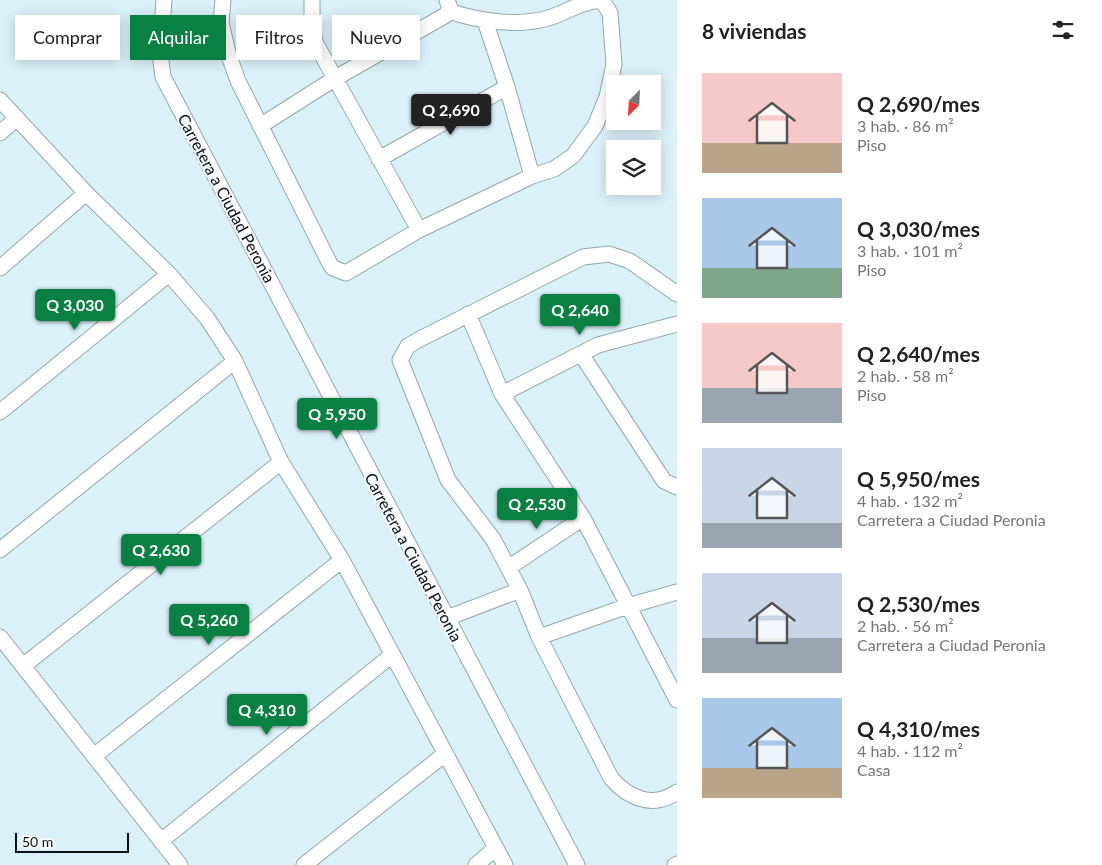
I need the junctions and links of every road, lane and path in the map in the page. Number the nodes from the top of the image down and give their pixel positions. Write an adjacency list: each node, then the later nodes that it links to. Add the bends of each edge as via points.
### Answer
1 (164, 0): 34 (street, Carretera a Ciudad Peronia, via 160,53 163,77)
2 (224, 0): 10 (street, via 222,23 228,53)
3 (312, 0): 6 (street, via 312,31)
4 (448, 6): 5 (street); 6 (street, via 446,15)
5 (485, 20): 7 (street); 13 (street, via 522,22 548,19 588,1 599,0 610,13 614,64 607,98 595,126 573,156 554,169)
6 (334, 79): 10 (street); 12 (street)
7 (508, 87): 12 (street); 13 (street)
8 (0, 100): 9 (street)
9 (17, 118): 11 (street); 14 (street)
10 (260, 126): 15 (street, via 333,268 346,273 352,271)
11 (0, 132)
12 (379, 159): 15 (street)
13 (532, 176): 15 (street)
14 (86, 193): 16 (street); 17 (street)
15 (419, 230)
16 (0, 268)
17 (169, 274): 22 (street, via 207,318); 24 (street)
18 (677, 294): 19 (street, via 630,261 609,254 583,257)
19 (468, 314): 23 (street); 30 (street, via 408,346 400,360 448,480 493,540)
20 (677, 324): 21 (street, via 598,345)
21 (581, 354): 23 (street); 26 (street, via 664,481)
22 (235, 361): 25 (street); 28 (street)
23 (502, 394): 27 (street)
24 (0, 412)
25 (281, 462): 29 (street); 38 (street)
26 (677, 487)
27 (583, 518): 30 (street); 33 (street)
28 (0, 550)
29 (342, 560): 37 (street); 41 (street)
30 (508, 568): 31 (street)
31 (520, 590): 34 (street); 36 (street)
32 (677, 592): 33 (street)
33 (628, 606): 36 (street); 39 (street)
34 (446, 618): 49 (street, Carretera a Ciudad Peronia)
35 (0, 637): 38 (street)
36 (539, 637): 42 (street, via 618,787 645,801 658,800)
37 (392, 655): 40 (street); 43 (street)
38 (23, 666): 41 (street)
39 (677, 700)
40 (445, 754): 44 (street); 46 (street)
41 (94, 756): 43 (street)
42 (677, 792)
43 (161, 841): 45 (street)
44 (496, 848): 47 (street); 48 (street)
45 (180, 865)
46 (304, 865)
47 (476, 865)
48 (505, 865)
49 (577, 865)

